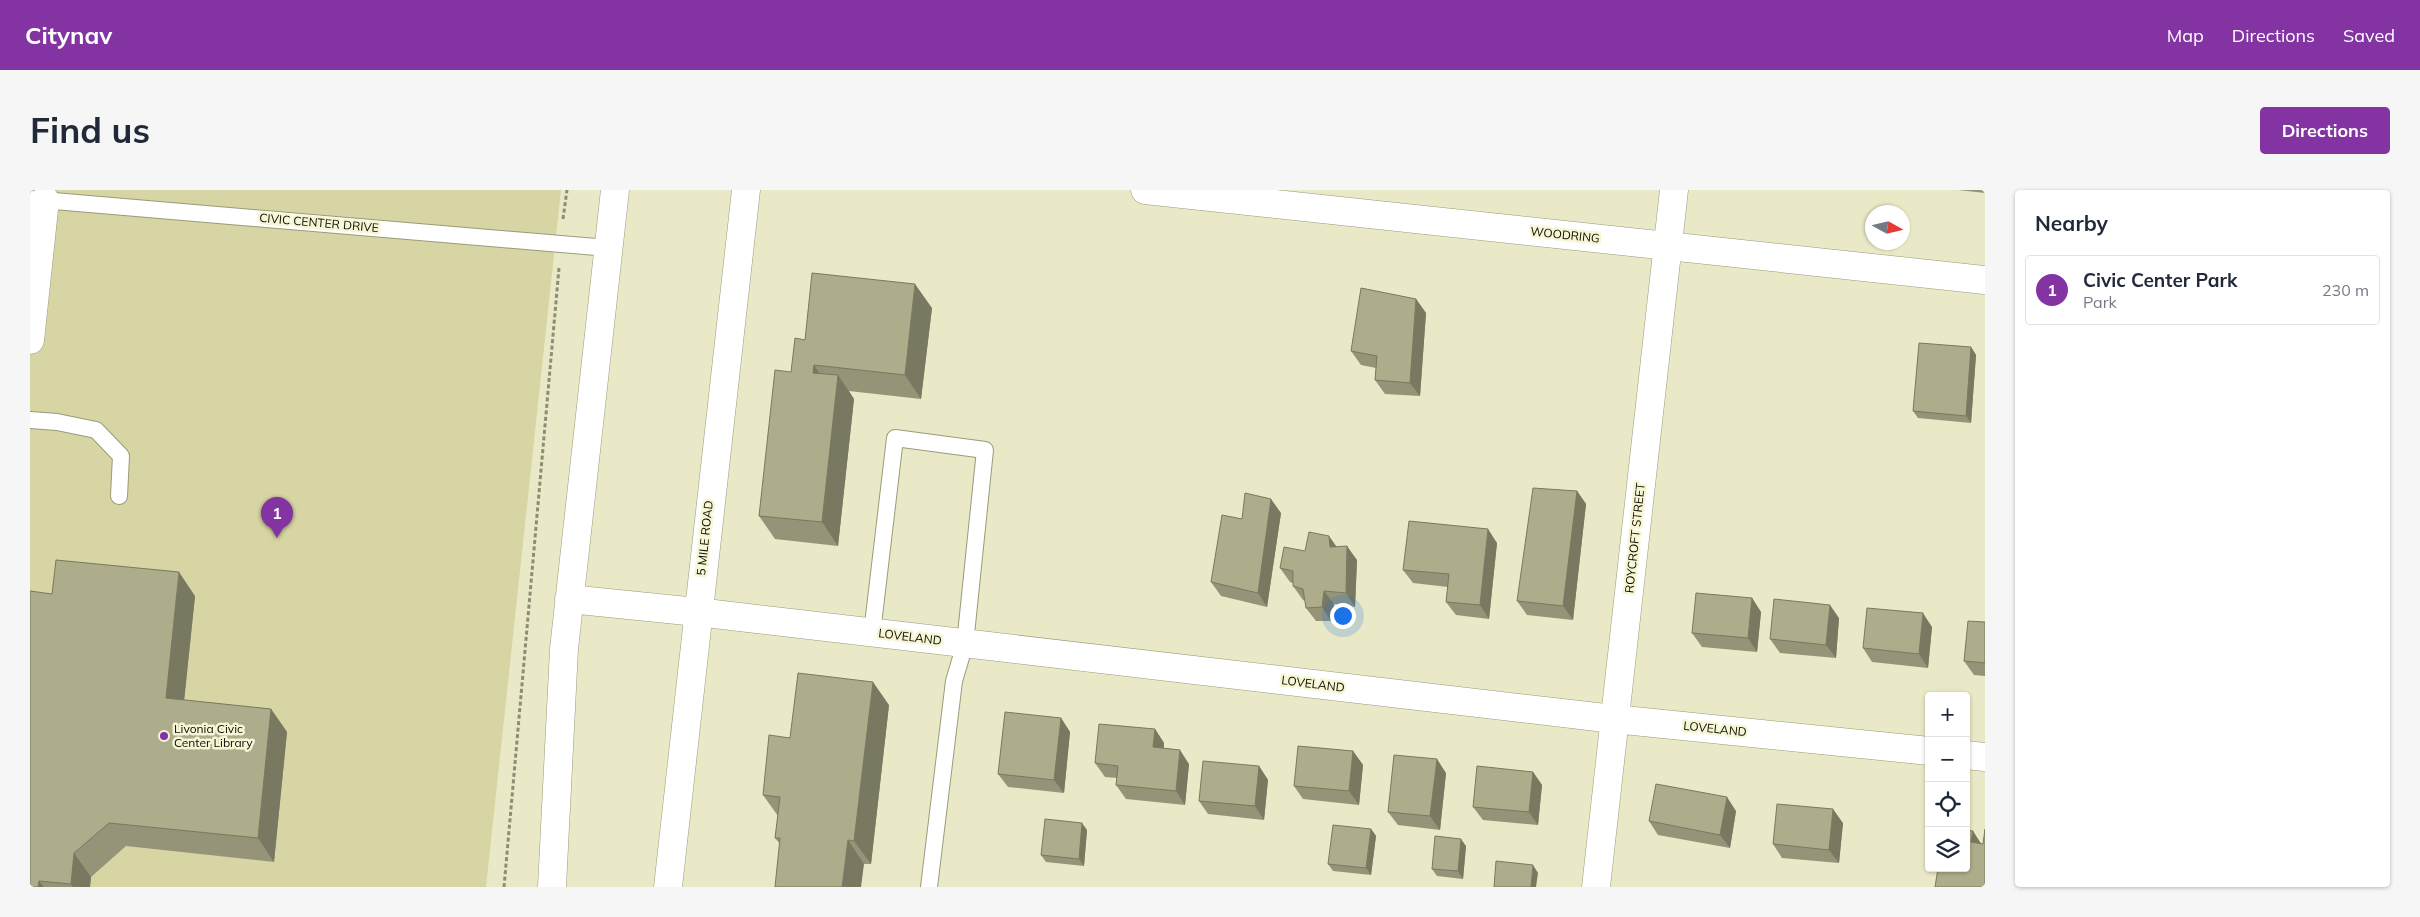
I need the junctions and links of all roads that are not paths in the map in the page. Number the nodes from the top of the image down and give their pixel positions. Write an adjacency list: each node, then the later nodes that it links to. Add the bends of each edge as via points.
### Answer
1 (615, 190): 7 (street)
2 (746, 190): 13 (street, 5 MILE ROAD)
3 (1145, 190): 6 (street, WOODRING)
4 (1674, 190): 6 (street, ROYCROFT STREET)
5 (37, 200): 7 (lane, CIVIC CENTER DRIVE); 9 (street)
6 (1668, 246): 8 (street, WOODRING); 16 (street, ROYCROFT STREET)
7 (608, 248): 12 (street)
8 (1985, 280)
9 (30, 340)
10 (30, 420): 11 (lane, via 96,430 121,456)
11 (119, 496)
12 (569, 599): 13 (street, LOVELAND); 20 (street)
13 (697, 612): 14 (street, LOVELAND); 21 (street, 5 MILE ROAD)
14 (872, 632): 15 (street, LOVELAND); 15 (lane, via 895,438 985,450)
15 (965, 644): 16 (street, LOVELAND); 22 (lane, via 954,681)
16 (1614, 719): 17 (street, LOVELAND); 23 (street, ROYCROFT STREET)
17 (1925, 751)
18 (1970, 755): 19 (street)
19 (1985, 757)
20 (552, 887)
21 (668, 887)
22 (929, 887)
23 (1596, 887)

